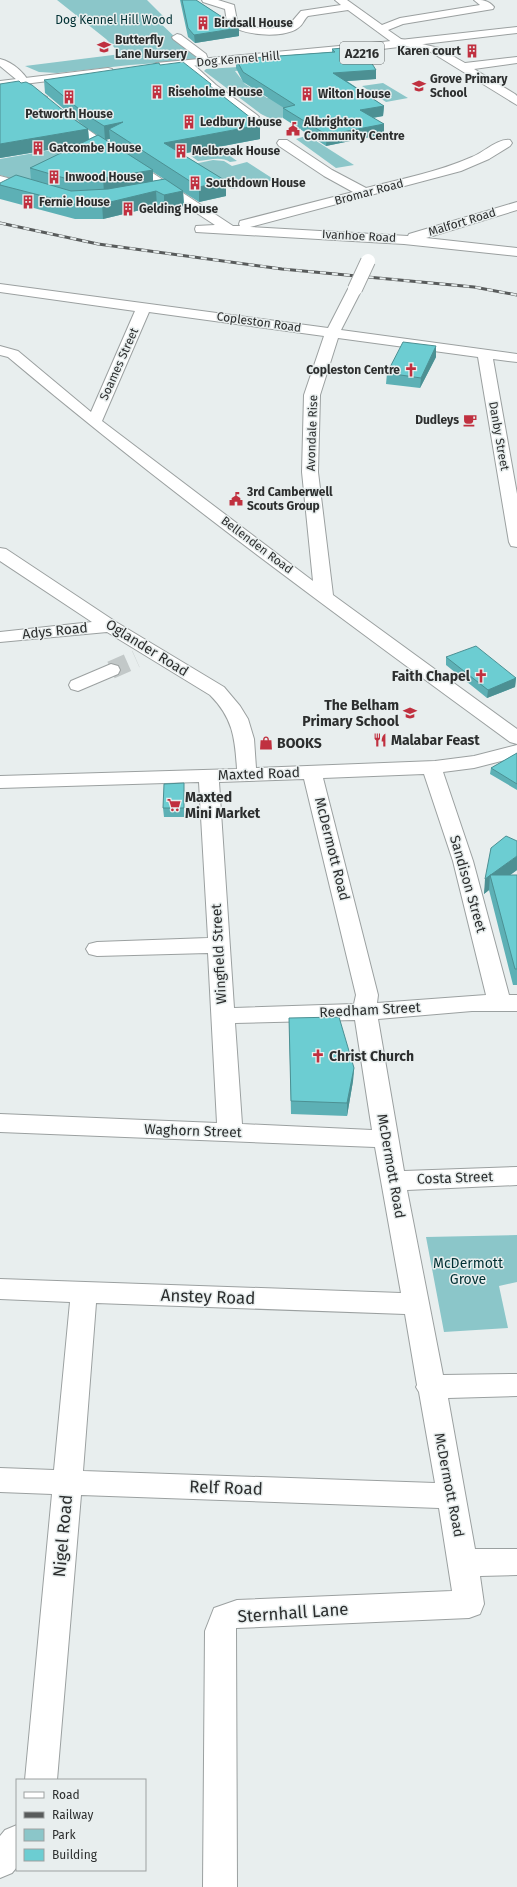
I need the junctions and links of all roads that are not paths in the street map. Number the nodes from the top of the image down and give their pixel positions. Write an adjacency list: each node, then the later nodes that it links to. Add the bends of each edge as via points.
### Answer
1 (207, 0): 6 (street, via 230,8 232,22 252,30 292,28 302,14)
2 (340, 0): 5 (street)
3 (479, 0): 7 (street, via 490,7 400,21)
4 (310, 4): 6 (street)
5 (351, 7): 6 (street); 7 (street)
6 (321, 11)
7 (379, 29): 11 (street)
8 (517, 30): 10 (street, A2216)
9 (177, 37): 15 (street, via 202,56)
10 (446, 40): 11 (street, A2216); 12 (street, A2216)
11 (404, 44): 12 (street); 15 (street, Dog Kennel Hill / A2216)
12 (426, 46): 16 (street, Dog Kennel Hill / A2216); 17 (street)
13 (517, 60): 17 (street)
14 (0, 62): 20 (street)
15 (204, 62): 16 (street, Dog Kennel Hill / A2216)
16 (188, 65): 18 (street, Dog Kennel Hill / A2216); 24 (street, via 212,87)
17 (462, 67): 23 (street)
18 (145, 69)
19 (118, 72): 20 (street)
20 (25, 83): 21 (street); 22 (street); 28 (street, via 26,90 38,95 100,144)
21 (0, 84)
22 (0, 90)
23 (515, 98)
24 (253, 117)
25 (283, 143): 31 (street, via 328,173)
26 (517, 153): 31 (street, Bromar Road, via 510,139 485,156 457,168)
27 (0, 180): 30 (street)
28 (168, 188): 29 (street); 33 (street)
29 (153, 190)
30 (44, 192)
31 (365, 193): 33 (street, Bromar Road)
32 (517, 206): 36 (street, Malfort Road)
33 (228, 228): 34 (street, Ivanhoe Road); 35 (street, Ivanhoe Road)
34 (201, 229)
35 (387, 237): 36 (street, Ivanhoe Road); 40 (street, Avondale Rise, bridge, via 368,261)
36 (407, 239): 37 (street, Ivanhoe Road)
37 (517, 252)
38 (0, 288): 39 (street, Copleston Road)
39 (144, 307): 40 (street, Copleston Road); 44 (street, Soames Street)
40 (333, 332): 42 (street, Copleston Road); 47 (street, Avondale Rise, via 312,395 310,472)
41 (0, 350): 44 (street, Bellenden Road, via 13,354)
42 (485, 354): 43 (street, Copleston Road); 45 (street, Danby Street)
43 (517, 358)
44 (94, 422): 47 (street, Bellenden Road)
45 (517, 542)
46 (0, 553): 48 (street, Oglander Road)
47 (324, 597): 52 (street, Bellenden Road)
48 (110, 626): 49 (street, Adys Road); 56 (street, Oglander Road, via 144,656 217,691 230,702 238,714 244,737)
49 (0, 637)
50 (111, 670): 51 (street)
51 (78, 685)
52 (517, 738)
53 (517, 751): 54 (street, Maxted Road, via 483,762)
54 (431, 766): 55 (street, Maxted Road); 61 (street, Sandison Street)
55 (312, 772): 56 (street, Maxted Road); 62 (street, McDermott Road, via 360,964 367,995)
56 (247, 774): 57 (street, Maxted Road)
57 (209, 776): 58 (street, Maxted Road); 59 (street, Wingfield Street)
58 (0, 782)
59 (219, 945): 60 (street); 63 (street, Wingfield Street)
60 (97, 948)
61 (508, 1003): 62 (street, Reedham Street, via 472,1003)
62 (366, 1011): 63 (street, Reedham Street); 66 (street, McDermott Road)
63 (223, 1016): 65 (street, Wingfield Street)
64 (0, 1123): 65 (street, Waghorn Street)
65 (230, 1132): 66 (street, Waghorn Street)
66 (386, 1138): 68 (street, McDermott Road)
67 (517, 1176): 68 (street, Costa Street)
68 (392, 1181): 71 (street, McDermott Road)
69 (0, 1289): 70 (street, Anstey Road)
70 (84, 1292): 71 (street, Anstey Road); 75 (street, Nigel Road)
71 (415, 1304): 73 (street, McDermott Road)
72 (517, 1385): 73 (street)
73 (430, 1388): 76 (street, McDermott Road)
74 (0, 1480): 75 (street, Relf Road)
75 (68, 1482): 76 (street, Relf Road); 79 (street, Nigel Road)
76 (452, 1496): 78 (street, McDermott Road)
77 (517, 1562): 78 (street)
78 (463, 1563): 82 (street, Sternhall Lane, via 469,1604 237,1614 225,1618 220,1631)
79 (42, 1779)
80 (16, 1843): 81 (street)
81 (0, 1862)
82 (220, 1887)

